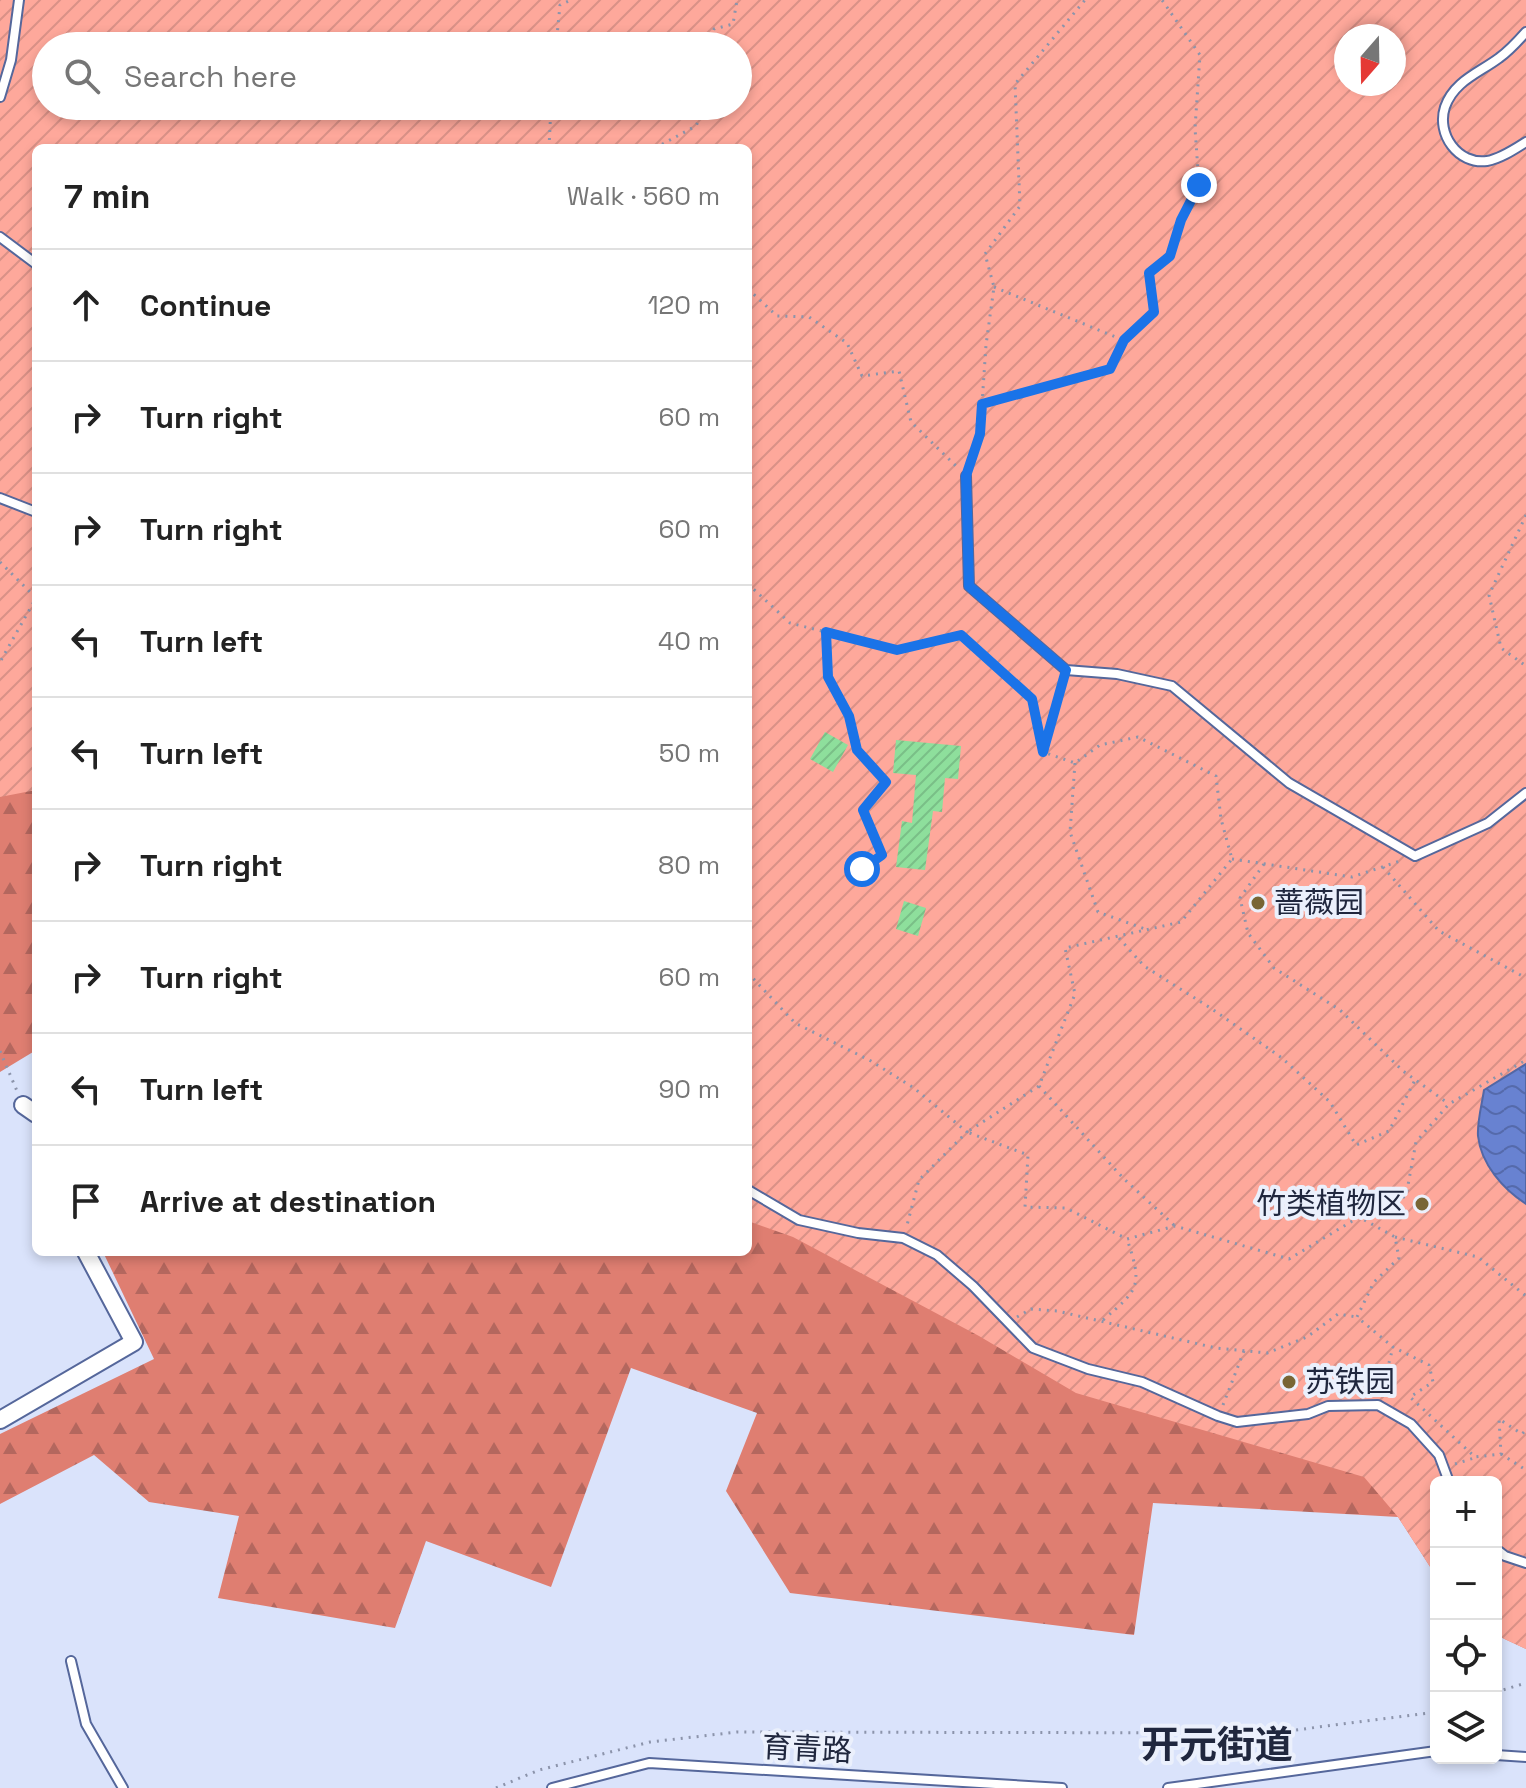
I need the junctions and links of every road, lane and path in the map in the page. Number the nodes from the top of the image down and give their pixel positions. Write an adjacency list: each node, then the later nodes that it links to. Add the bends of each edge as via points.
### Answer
1 (19, 0): 9 (lane)
2 (571, 0): 6 (path, via 560,5)
3 (737, 0): 7 (path, via 733,24)
4 (1085, 0): 17 (path, via 1015,84 1020,206 985,254)
5 (1162, 0): 19 (path, via 1200,55 1195,128 1199,185 1170,256 1149,273 1154,312)
6 (557, 32)
7 (714, 32)
8 (1526, 32): 12 (lane, via 1499,58 1461,82 1445,107 1443,132 1451,147 1474,161 1489,161)
9 (0, 97)
10 (550, 120): 13 (path)
11 (699, 120): 14 (path)
12 (1526, 142)
13 (549, 144)
14 (662, 144)
15 (0, 237): 16 (lane)
16 (32, 261)
17 (994, 287): 19 (path); 20 (path)
18 (752, 293): 21 (path, via 777,316 809,317 847,343 862,376 899,371 911,422)
19 (1124, 340): 20 (path, via 1110,369)
20 (982, 404): 21 (path, via 980,434)
21 (966, 476): 32 (lane, via 969,586)
22 (0, 498): 23 (lane)
23 (32, 510)
24 (1526, 515): 31 (path, via 1489,595 1501,648)
25 (0, 562): 27 (path)
26 (752, 588): 29 (path, via 790,623)
27 (32, 594)
28 (32, 605): 30 (path)
29 (826, 632): 33 (path, via 897,650 961,635 1032,699); 40 (path, via 828,677 849,716 857,750 886,782 863,810 882,855)
30 (0, 662)
31 (1526, 666)
32 (1066, 670): 33 (path); 36 (lane, via 1172,686 1289,783)
33 (1043, 752): 34 (path)
34 (1075, 763): 37 (path, via 1100,745 1138,737 1216,776); 41 (path, via 1070,832 1098,912)
35 (1526, 793): 36 (lane, via 1488,823)
36 (1415, 856): 39 (path)
37 (1232, 859): 38 (path); 41 (path, via 1181,922)
38 (1264, 864): 39 (path, via 1352,877); 47 (path, via 1240,898 1248,933 1274,968 1340,1010)
39 (1383, 867): 44 (path, via 1439,931)
40 (862, 869)
41 (1147, 930): 42 (path)
42 (1117, 937): 47 (path, via 1144,966 1282,1058 1330,1102 1356,1145 1389,1131); 48 (path, via 1065,948 1075,994)
43 (752, 977): 51 (path, via 795,1023 914,1088)
44 (1526, 978)
45 (0, 1051): 50 (path)
46 (1526, 1060): 49 (path)
47 (1415, 1080): 49 (path)
48 (1039, 1086): 51 (path); 54 (path)
49 (1449, 1104): 53 (path, via 1416,1142 1406,1196)
50 (30, 1110)
51 (967, 1132): 56 (path, via 919,1180); 57 (path, via 1028,1155 1025,1207 1066,1208)
52 (752, 1192): 56 (lane, via 799,1220)
53 (1359, 1217): 54 (path, via 1289,1259); 55 (path)
54 (1175, 1226): 57 (path)
55 (1395, 1237): 59 (path, via 1478,1257); 60 (path, via 1399,1258 1374,1282)
56 (903, 1238): 62 (lane, via 937,1255)
57 (1127, 1239): 61 (path, via 1137,1270 1131,1296)
58 (88, 1256): 67 (street, via 134,1342)
59 (1526, 1296)
60 (1357, 1317): 63 (path); 64 (path, via 1338,1314 1307,1337 1267,1353)
61 (1103, 1320): 62 (path, via 1031,1309); 64 (path)
62 (1007, 1321): 66 (lane, via 1033,1348 1142,1382)
63 (1393, 1347): 65 (path); 70 (path, via 1429,1365 1433,1382 1410,1397)
64 (1244, 1351): 66 (path)
65 (1378, 1405): 66 (lane, via 1328,1406 1308,1414 1237,1422); 71 (lane, via 1411,1424)
66 (1218, 1416)
67 (0, 1420)
68 (1526, 1430): 69 (path, via 1522,1434 1499,1419)
69 (1501, 1454): 70 (path); 72 (path)
70 (1475, 1457): 71 (path)
71 (1444, 1468): 73 (lane)
72 (1526, 1470)
73 (1447, 1476)
74 (1502, 1554): 75 (lane)
75 (1526, 1563)
76 (71, 1661): 83 (lane, via 86,1724)
77 (1526, 1683): 78 (path)
78 (1502, 1690)
79 (1430, 1713): 84 (path, via 1272,1733 737,1732 650,1742 539,1770)
80 (1430, 1752): 87 (lane)
81 (1502, 1755): 82 (lane)
82 (1526, 1757)
83 (123, 1788)
84 (496, 1788)
85 (552, 1788): 86 (lane, 育青路, via 649,1763)
86 (1062, 1788)
87 (1168, 1788)

